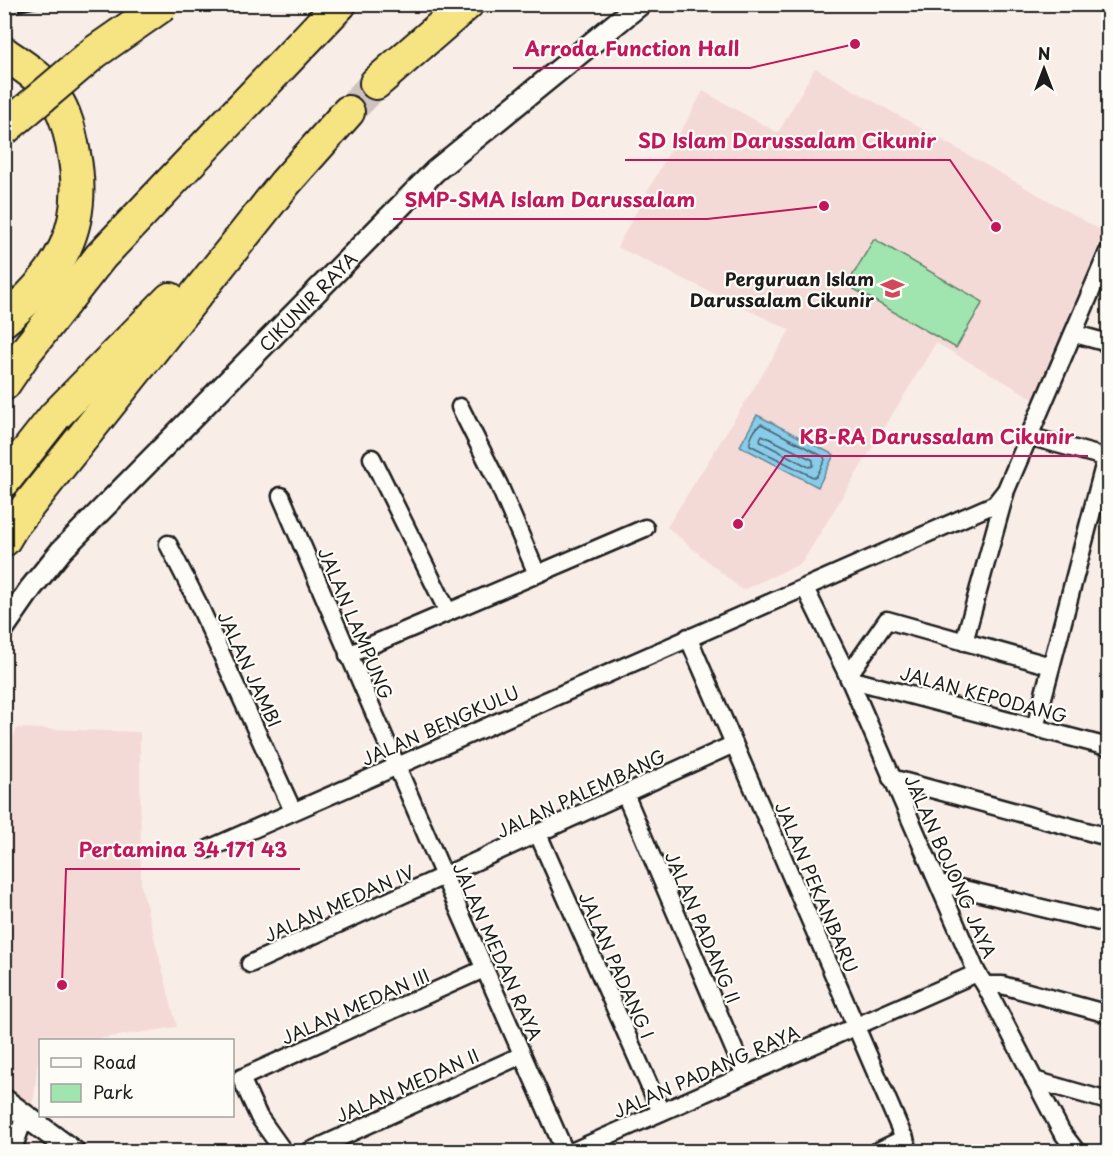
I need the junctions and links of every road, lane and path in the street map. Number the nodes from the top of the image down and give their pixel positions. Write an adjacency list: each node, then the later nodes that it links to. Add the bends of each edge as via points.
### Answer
1 (164, 4): 8 (highway, bridge, via 95,52)
2 (340, 4): 14 (highway, via 101,256)
3 (467, 4): 6 (highway)
4 (640, 4): 28 (street, CIKUNIR RAYA, via 435,171 61,551)
5 (4, 53): 11 (highway, via 52,93 68,120 77,169 76,216 63,253 47,280)
6 (376, 83)
7 (348, 112): 9 (highway)
8 (4, 129)
9 (285, 183): 19 (highway, via 55,416); 23 (highway)
10 (1108, 252): 12 (street)
11 (4, 320)
12 (1075, 334): 13 (street); 16 (street)
13 (1108, 343)
14 (4, 384)
15 (460, 407): 25 (street)
16 (1028, 436): 18 (street); 20 (street)
17 (372, 458): 27 (street)
18 (1107, 458): 32 (street)
19 (4, 481)
20 (1006, 490): 26 (street, JALAN BENGKULU, via 995,504); 30 (street)
21 (281, 496): 31 (street, JALAN LAMPUNG)
22 (645, 528): 25 (street)
23 (4, 540)
24 (168, 544): 40 (street, JALAN JAMBI)
25 (537, 574): 27 (street)
26 (805, 588): 29 (street, JALAN BENGKULU); 33 (street, JALAN BOJONG JAYA)
27 (448, 612): 31 (street)
28 (4, 627)
29 (688, 637): 35 (street, JALAN PEKANBARU); 37 (street, JALAN BENGKULU)
30 (964, 642): 32 (street); 33 (street, via 887,620)
31 (348, 655): 37 (street, JALAN LAMPUNG)
32 (1051, 666): 34 (street)
33 (848, 678): 34 (street, JALAN KEPODANG); 38 (street, JALAN BOJONG JAYA)
34 (1035, 728): 36 (street, JALAN KEPODANG)
35 (734, 744): 39 (street, JALAN PALEMBANG); 51 (street, JALAN PEKANBARU)
36 (1108, 747)
37 (396, 766): 40 (street, JALAN BENGKULU); 44 (street, JALAN MEDAN RAYA)
38 (891, 778): 42 (street); 45 (street, JALAN BOJONG JAYA)
39 (625, 794): 41 (street, JALAN PALEMBANG); 53 (street, JALAN PADANG II)
40 (293, 811): 43 (street, JALAN BENGKULU)
41 (538, 834): 44 (street, JALAN PALEMBANG); 57 (street, JALAN PADANG I)
42 (1108, 837)
43 (208, 849)
44 (444, 876): 47 (street, JALAN MEDAN IV); 48 (street, JALAN MEDAN RAYA)
45 (939, 883): 46 (street); 49 (street, JALAN BOJONG JAYA)
46 (1108, 924)
47 (250, 964)
48 (484, 969): 52 (street, JALAN MEDAN RAYA); 62 (street, JALAN MEDAN III, via 241,1078 259,1117)
49 (981, 979): 50 (street); 51 (street, JALAN PADANG RAYA); 54 (street, JALAN BOJONG JAYA)
50 (1108, 1014)
51 (856, 1026): 53 (street, JALAN PADANG RAYA); 59 (street, JALAN PEKANBARU)
52 (522, 1055): 63 (street, JALAN MEDAN II); 64 (street, JALAN MEDAN RAYA)
53 (746, 1075): 57 (street, JALAN PADANG RAYA)
54 (1034, 1080): 56 (street); 67 (street, JALAN BOJONG JAYA)
55 (4, 1100): 58 (street)
56 (1108, 1101)
57 (661, 1112): 65 (street, JALAN PADANG RAYA)
58 (25, 1116): 60 (street); 61 (street)
59 (908, 1145): 66 (street)
60 (12, 1152)
61 (74, 1152)
62 (284, 1152)
63 (308, 1152)
64 (565, 1152)
65 (571, 1152)
66 (876, 1152)
67 (1077, 1152)

